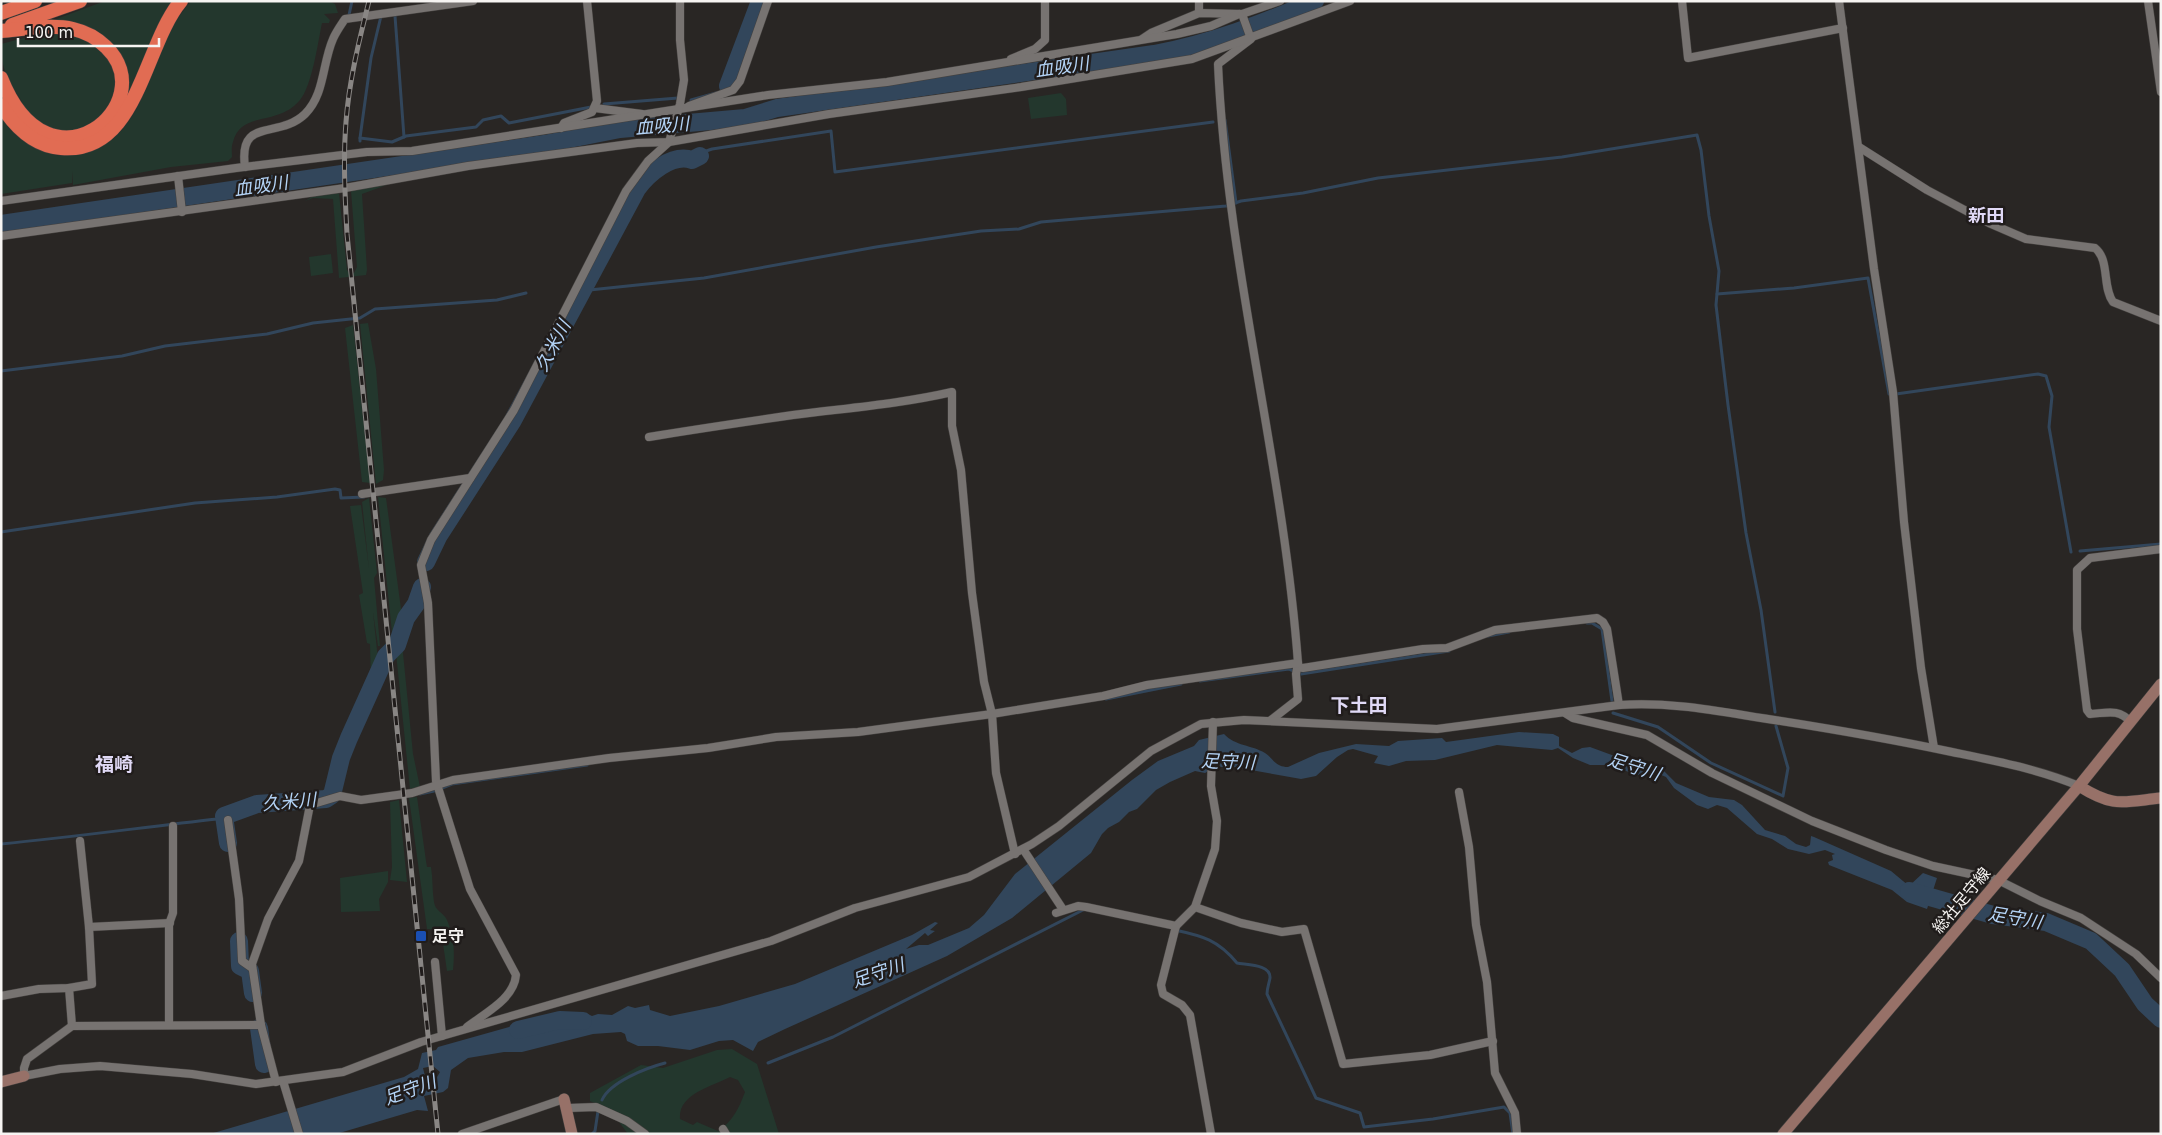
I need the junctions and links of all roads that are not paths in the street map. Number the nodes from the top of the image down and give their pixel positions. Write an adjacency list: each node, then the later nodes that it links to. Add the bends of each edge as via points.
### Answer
1 (35, 1): 15 (highway)
2 (80, 1): 19 (highway)
3 (181, 1): 25 (highway, via 161,32 125,113 101,139 69,149 44,144 21,130)
4 (473, 1): 32 (street, via 344,18 333,38 314,105 294,124 250,136 246,142)
5 (588, 1): 26 (street)
6 (680, 1): 27 (street, via 684,80)
7 (768, 1): 27 (street, via 740,81 733,90)
8 (1045, 1): 22 (street, via 1045,40 1035,49)
9 (1199, 1): 16 (street)
10 (1280, 1): 17 (street)
11 (1350, 1): 20 (street)
12 (1682, 1): 18 (street, via 1688,58)
13 (1839, 1): 18 (street)
14 (2148, 1): 24 (street)
15 (1, 13)
16 (1199, 13): 17 (street); 21 (street)
17 (1241, 15): 20 (street); 21 (street, via 1211,26)
18 (1843, 28): 31 (street)
19 (1, 30): 23 (highway, via 67,28 93,36 114,56 120,71 121,91 114,110 104,122 87,134 69,139 50,135 32,126 14,106)
20 (1250, 36): 30 (street, via 1192,58); 42 (street, via 1218,64 1220,124 1251,348 1270,440 1289,571)
21 (1140, 40): 22 (street)
22 (1000, 64): 27 (street, via 887,82 768,95)
23 (1, 78)
24 (2161, 92)
25 (1, 105)
26 (595, 108): 28 (street); 29 (street, via 586,116 564,123)
27 (678, 113): 28 (street); 30 (street)
28 (647, 116): 29 (street)
29 (561, 129): 32 (street, via 412,151 367,152)
30 (670, 139): 35 (street); 39 (street, via 648,161 626,191 514,410)
31 (1859, 147): 37 (street, via 1926,190 2026,239 2095,248 2101,256 2113,302); 50 (street, via 1894,392 1898,463 1921,668)
32 (245, 167): 33 (street)
33 (179, 179): 34 (street); 35 (street)
34 (1, 201)
35 (181, 210): 36 (street)
36 (1, 236)
37 (2161, 321)
38 (649, 437): 46 (street, via 929,398 952,392 952,426 964,487 972,593)
39 (470, 478): 40 (street); 51 (street, via 431,540 421,565 428,604)
40 (362, 494)
41 (2161, 550): 48 (street, via 2090,558 2078,570 2077,628 2087,710 2090,714 2116,711)
42 (1297, 669): 44 (street, via 1447,648 1495,630 1597,618 1607,629); 46 (street, via 1147,685); 47 (street, via 1298,699)
43 (2161, 684): 48 (main road, 総社足守線)
44 (1619, 705): 45 (street); 50 (street, via 1689,705)
45 (1564, 713): 47 (street, via 1437,729); 60 (street, via 1573,718 1647,735 1712,773 1812,821 1886,850)
46 (992, 716): 51 (street, via 858,732 776,737 453,780); 59 (street, via 996,773)
47 (1271, 720): 49 (street)
48 (2131, 722): 52 (main road, 総社足守線)
49 (1213, 725): 58 (street, via 1187,730 1151,751); 61 (street, via 1211,786 1217,821 1215,849)
50 (1934, 748): 52 (street, via 2046,772)
51 (438, 785): 66 (street, via 412,793 361,800 340,796 310,805 299,861 268,919); 73 (street, via 470,889 516,975 511,993)
52 (2079, 786): 54 (main road, via 2111,802); 60 (main road, 総社足守線)
53 (1459, 792): 75 (street, via 1468,839 1476,925 1487,982)
54 (2161, 798)
55 (228, 820): 66 (street, via 239,899 242,960)
56 (173, 826): 62 (street, via 173,913)
57 (80, 841): 63 (street)
58 (1025, 852): 59 (street); 64 (street, via 1059,909 1086,907)
59 (1015, 854): 73 (street, via 970,877 855,908 770,941)
60 (1996, 884): 67 (street, via 2081,918 2136,954); 86 (main road, 総社足守線)
61 (1196, 907): 64 (street); 75 (street, via 1241,923 1282,932 1304,929 1343,1064 1430,1055)
62 (170, 922): 63 (street); 72 (street)
63 (89, 927): 68 (street, via 92,984)
64 (1175, 928): 84 (street, via 1162,989 1166,997 1182,1005 1190,1015)
65 (435, 962): 74 (street)
66 (252, 968): 70 (street)
67 (2161, 978)
68 (69, 988): 69 (street, via 39,989); 71 (street)
69 (1, 996)
70 (261, 1025): 72 (street); 77 (street)
71 (72, 1026): 72 (street); 76 (street, via 28,1059)
72 (168, 1026)
73 (463, 1030): 74 (street)
74 (442, 1036): 77 (street, via 343,1072)
75 (1493, 1042): 85 (street, via 1495,1073 1515,1113)
76 (24, 1076): 77 (street, via 100,1066 192,1074 245,1084); 78 (main road)
77 (280, 1081): 80 (street, via 286,1090)
78 (1, 1082)
79 (566, 1103): 81 (street); 82 (main road); 83 (street, via 596,1107 627,1121)
80 (299, 1134)
81 (462, 1134)
82 (572, 1134)
83 (645, 1134)
84 (1211, 1134)
85 (1517, 1134)
86 (1783, 1134)

